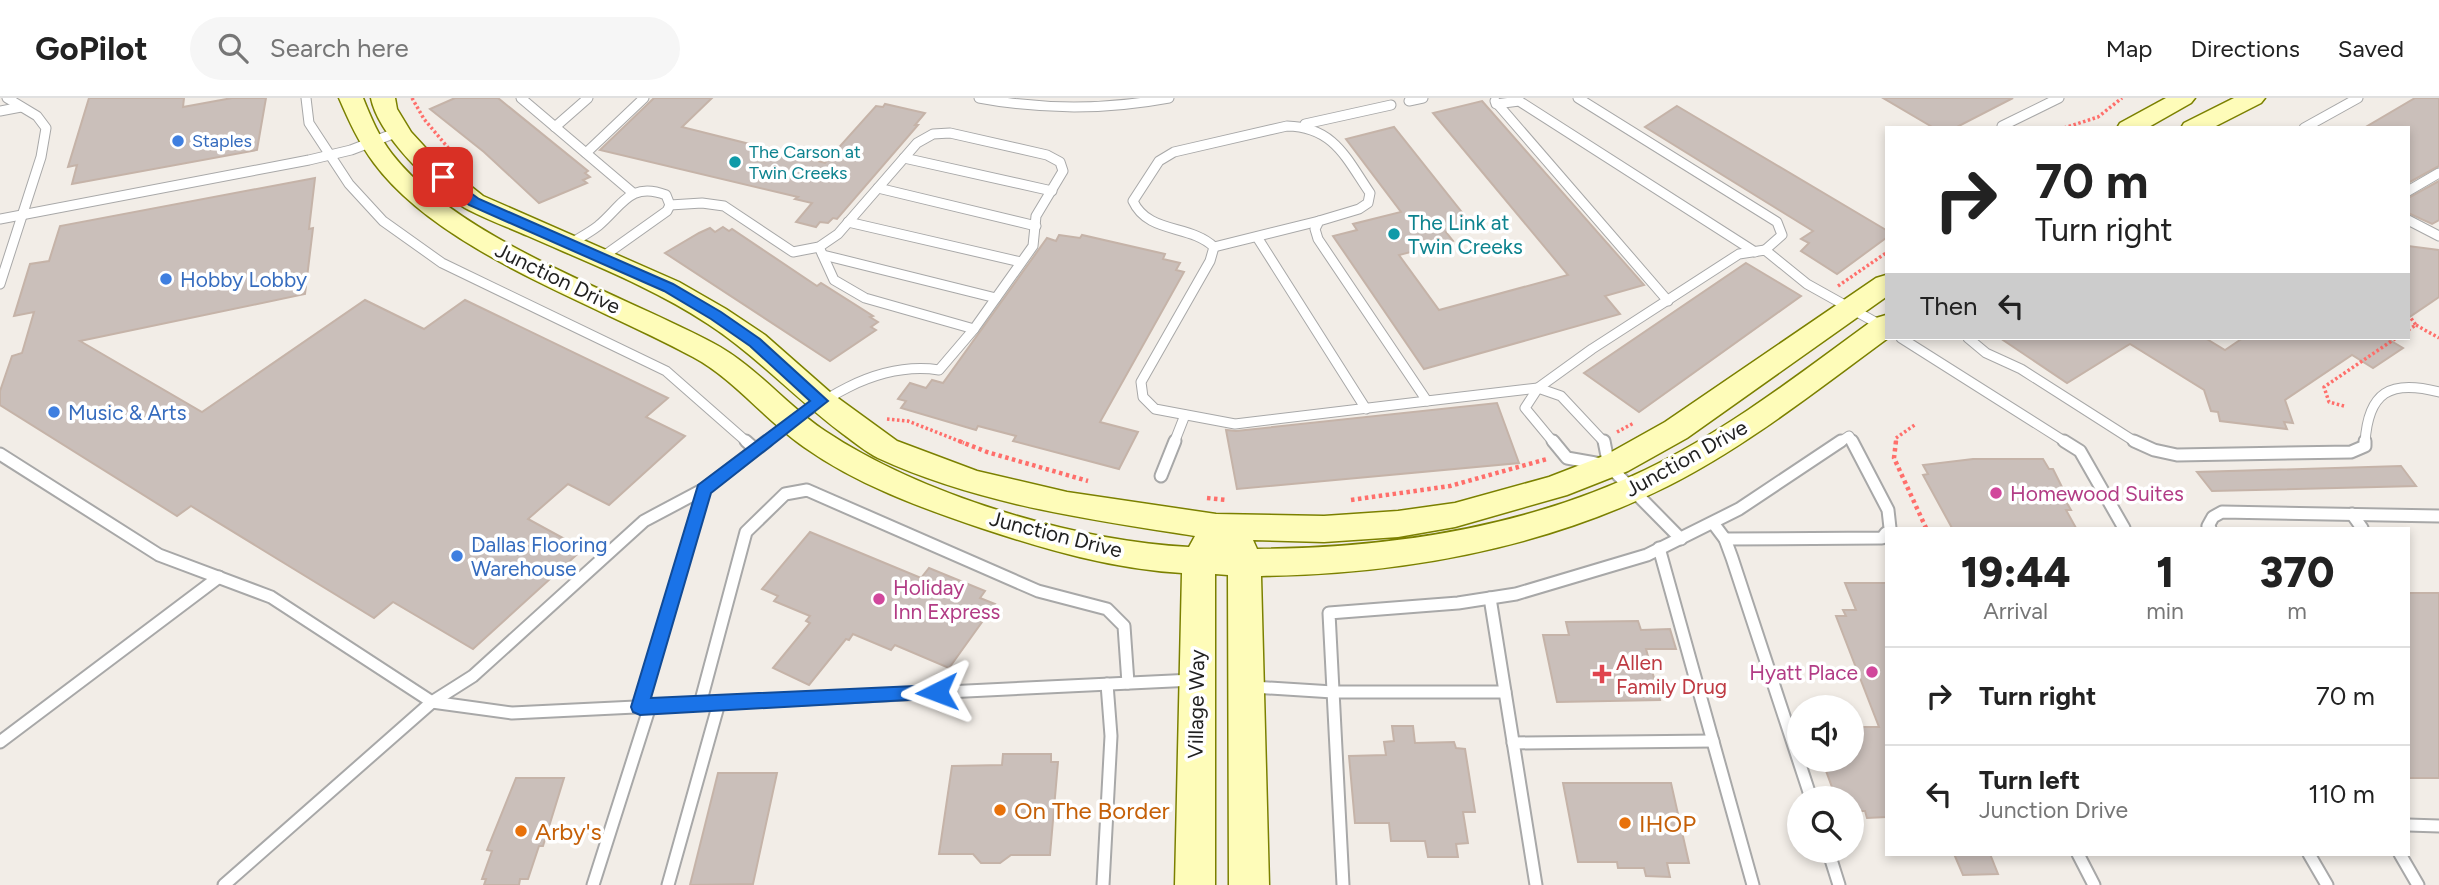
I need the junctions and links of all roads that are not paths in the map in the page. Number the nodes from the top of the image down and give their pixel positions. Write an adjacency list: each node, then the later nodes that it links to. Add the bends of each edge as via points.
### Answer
1 (7, 98): 19 (lane)
2 (306, 98): 30 (lane, via 309,123)
3 (351, 98): 28 (street, Junction Drive)
4 (383, 98): 27 (street, Junction Drive)
5 (588, 98): 26 (lane)
6 (644, 98): 29 (lane)
7 (979, 98): 8 (lane, via 1026,108 1078,109)
8 (1169, 98)
9 (1423, 98): 16 (lane)
10 (1578, 98): 50 (lane, via 1777,222 1782,235)
11 (2059, 98): 22 (lane)
12 (2183, 98): 23 (street)
13 (2253, 98): 24 (street)
14 (2358, 98): 25 (lane)
15 (528, 100): 26 (lane)
16 (1409, 101)
17 (1495, 101): 50 (lane, via 1519,101); 56 (lane)
18 (1391, 105): 21 (lane)
19 (22, 107): 20 (lane); 38 (lane, via 46,128)
20 (0, 111)
21 (1304, 125): 40 (lane, via 1327,135 1370,193 1368,203 1359,209); 48 (lane, via 1174,152 1159,161 1133,201 1135,210 1155,223 1207,237)
22 (2002, 126)
23 (2133, 126)
24 (2197, 126)
25 (2308, 126)
26 (555, 127): 29 (lane)
27 (398, 132): 28 (lane); 47 (street, Junction Drive, via 425,162 474,202)
28 (371, 142): 30 (lane); 43 (street, Junction Drive, via 399,178)
29 (586, 153): 36 (lane)
30 (330, 155): 38 (lane); 70 (lane, via 383,221 442,263 666,371)
31 (904, 158): 33 (lane); 35 (lane); 35 (lane, via 933,134 991,142 1060,162 1063,171)
32 (2439, 173): 34 (lane)
33 (878, 188): 42 (lane); 44 (lane)
34 (2410, 190)
35 (1052, 191): 44 (lane, via 1036,216)
36 (633, 193): 37 (lane, via 660,191 670,199); 47 (lane, via 600,225)
37 (669, 208): 49 (lane, via 702,203 724,206 793,252); 51 (lane)
38 (22, 215): 39 (lane); 53 (lane)
39 (0, 219)
40 (1319, 221): 46 (lane); 66 (lane, via 1315,229 1318,239)
41 (2410, 221): 45 (lane)
42 (848, 222): 49 (lane); 52 (lane)
43 (461, 226): 51 (street, via 576,263); 69 (street, Junction Drive, via 489,245 709,353)
44 (1036, 226): 52 (lane, via 1032,246)
45 (2439, 236)
46 (1256, 237): 48 (lane); 67 (lane)
47 (570, 244): 51 (street, Junction Drive)
48 (1214, 247): 68 (lane, via 1141,382 1143,397 1155,409)
49 (821, 251): 55 (lane); 59 (lane, via 834,280 865,298)
50 (1760, 251): 56 (lane, via 1739,254); 57 (lane)
51 (601, 258): 65 (street, Junction Drive, via 716,316 755,342)
52 (1021, 262): 55 (lane)
53 (0, 284)
54 (1885, 285): 57 (street, Junction Drive)
55 (996, 298): 59 (lane)
56 (1668, 301): 63 (lane)
57 (1852, 308): 58 (lane); 72 (street, Junction Drive, via 1676,430)
58 (1885, 327)
59 (974, 329): 65 (lane, via 939,370 883,373)
60 (1885, 333): 75 (street, Junction Drive, via 1733,435)
61 (1906, 340): 81 (lane, via 2080,451)
62 (1970, 340): 64 (lane, via 2135,442 2177,455 2351,452 2365,446 2367,415 2375,399 2407,387)
63 (1538, 388): 66 (lane); 72 (lane, via 1561,396 1604,439); 72 (lane, via 1525,408 1567,458)
64 (2439, 392)
65 (820, 401): 69 (lane); 79 (street, Junction Drive, via 886,449 972,482 1067,504)
66 (1428, 402): 67 (lane)
67 (1366, 409): 68 (lane, via 1236,424)
68 (1185, 415): 73 (lane)
69 (790, 421): 70 (lane); 88 (street, Junction Drive, via 826,448 930,499 1113,552)
70 (755, 449): 74 (lane)
71 (0, 454): 90 (lane, via 159,555)
72 (1609, 466): 75 (lane); 79 (street, Junction Drive, via 1455,514 1398,524 1324,529)
73 (1161, 476)
74 (704, 489): 98 (lane, via 644,521 473,676); 101 (lane)
75 (1632, 490): 85 (lane); 89 (street, Junction Drive, via 1535,525 1447,546 1328,560)
76 (2352, 514): 77 (lane); 82 (lane, via 2222,512 2213,517); 83 (lane)
77 (2439, 516)
78 (1713, 523): 80 (lane, via 1849,436 1888,510); 85 (lane); 86 (lane)
79 (1226, 527): 88 (street, Village Way); 89 (street)
80 (1890, 527)
81 (2123, 527)
82 (2209, 527)
83 (2361, 527)
84 (1885, 534): 86 (lane, via 1882,538)
85 (1681, 539): 87 (lane)
86 (1725, 539): 105 (lane)
87 (1660, 548): 91 (lane, via 1575,578); 102 (lane)
88 (1199, 559): 89 (street, Junction Drive); 92 (street, Village Way)
89 (1244, 562): 95 (street)
90 (219, 577): 98 (lane, via 271,597); 103 (lane)
91 (1490, 598): 96 (lane, via 1329,613); 97 (lane)
92 (1196, 680): 93 (lane); 116 (street, Village Way)
93 (1128, 683): 94 (lane); 100 (lane, via 1124,626 1107,609 1038,591 807,490 785,494 746,533)
94 (1107, 684): 99 (lane); 115 (lane, via 1111,736)
95 (1247, 686): 96 (lane); 117 (street)
96 (1333, 692): 97 (lane); 118 (lane)
97 (1505, 692): 104 (lane)
98 (432, 702): 101 (lane, via 512,713); 112 (lane)
99 (719, 703): 100 (lane); 114 (lane)
100 (700, 704): 101 (lane)
101 (645, 706): 113 (lane)
102 (1713, 741): 104 (lane); 120 (lane)
103 (0, 742)
104 (1513, 743): 119 (lane)
105 (1807, 786)
106 (2410, 825): 107 (lane)
107 (2439, 826)
108 (2079, 856): 122 (lane)
109 (2310, 856): 123 (lane)
110 (2401, 856): 124 (lane)
111 (1832, 863): 121 (lane)
112 (224, 885)
113 (593, 885)
114 (668, 885)
115 (1103, 885)
116 (1195, 885)
117 (1249, 885)
118 (1343, 885)
119 (1536, 885)
120 (1753, 885)
121 (1839, 885)
122 (2094, 885)
123 (2327, 885)
124 (2418, 885)

